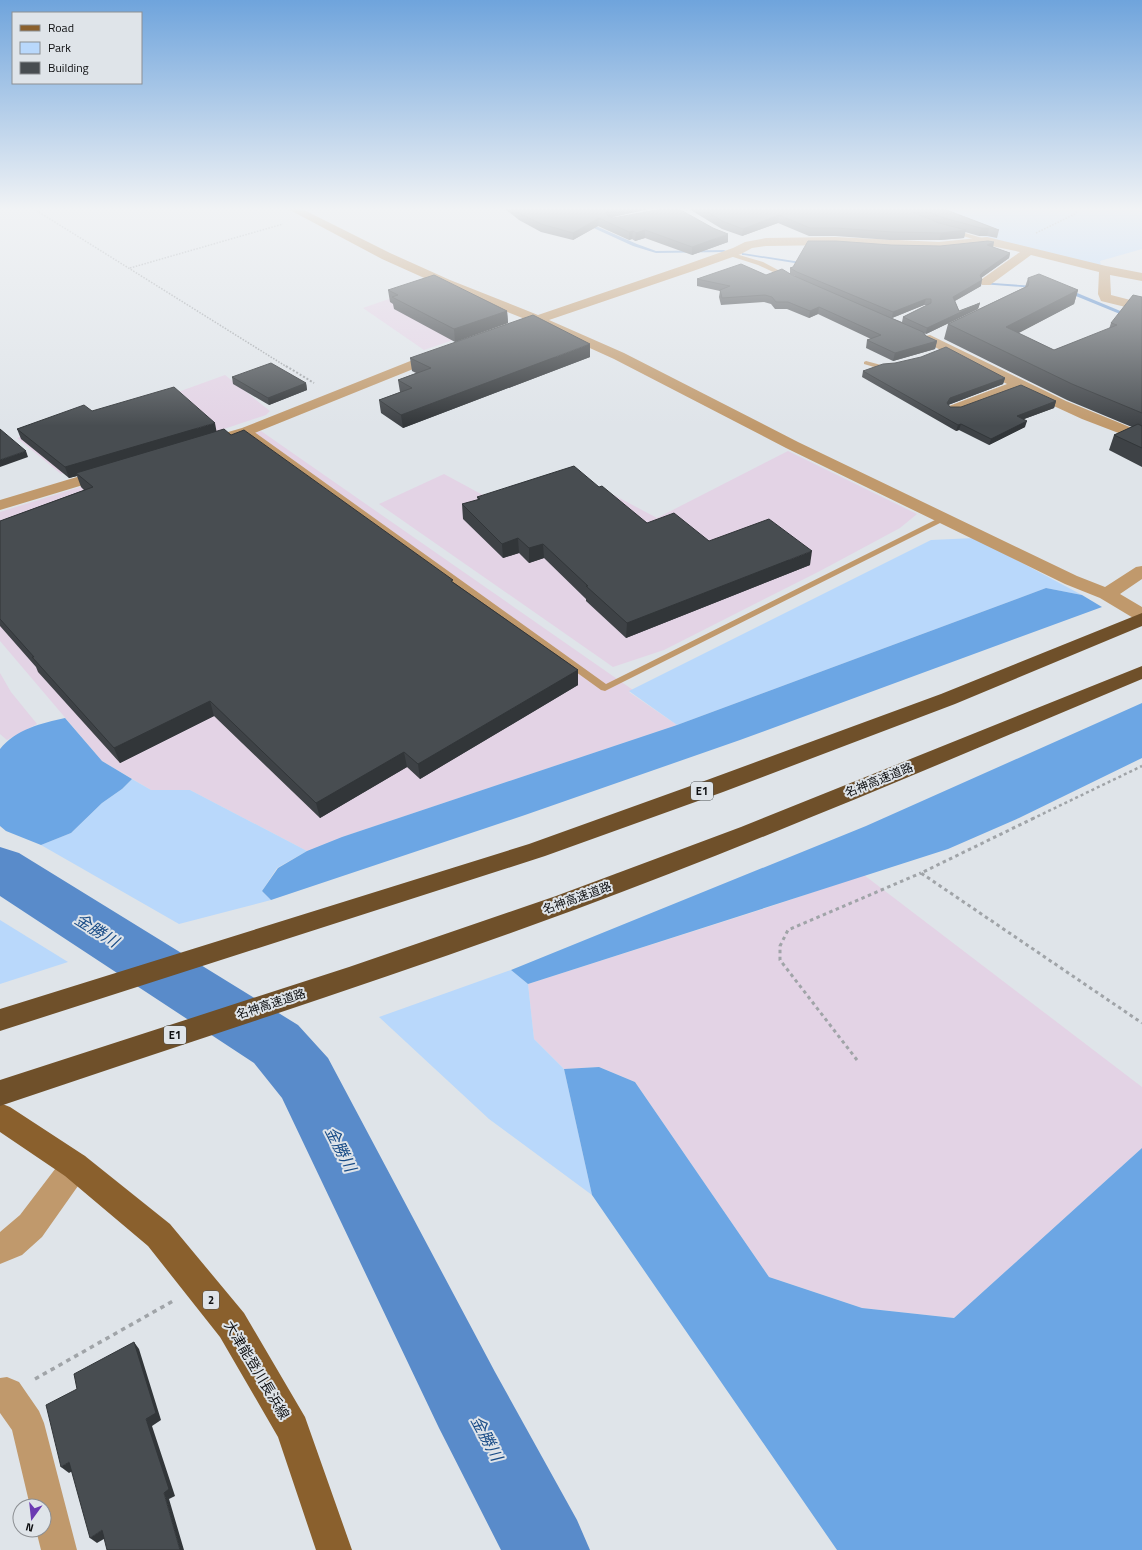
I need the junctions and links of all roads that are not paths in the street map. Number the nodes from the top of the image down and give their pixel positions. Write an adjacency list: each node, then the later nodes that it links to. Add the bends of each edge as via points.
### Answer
1 (442, 281): 5 (street)
2 (648, 281): 5 (street)
3 (1104, 281): 4 (street, via 1106,298)
4 (1142, 307)
5 (537, 319): 6 (street); 18 (street, via 619,356)
6 (500, 332)
7 (944, 332): 11 (street, via 927,337 942,351)
8 (448, 351): 13 (street)
9 (866, 363): 10 (lane, via 881,366)
10 (899, 363)
11 (1018, 385): 12 (street); 14 (street, via 1108,426)
12 (954, 409)
13 (247, 431): 15 (street); 18 (lane, via 605,688)
14 (1142, 437)
15 (206, 444)
16 (118, 470): 17 (street)
17 (0, 505)
18 (944, 519): 20 (street, via 1071,580)
19 (1142, 571): 20 (street)
20 (1107, 594): 21 (street)
21 (1142, 615)
22 (1142, 619): 24 (highway, E1, via 948,699 537,850)
23 (1142, 672): 25 (highway, 名神高速道路 / E1, via 749,833 565,903 349,978)
24 (0, 1020)
25 (0, 1093)
26 (0, 1116): 27 (main road, 大津能登川長浜線 / 2)
27 (75, 1166): 28 (street, via 31,1226 11,1244); 31 (main road, 大津能登川長浜線 / 2, via 159,1235 232,1325 293,1429)
28 (0, 1248)
29 (0, 1395): 30 (street, via 7,1394 27,1423)
30 (58, 1550)
31 (334, 1550)

